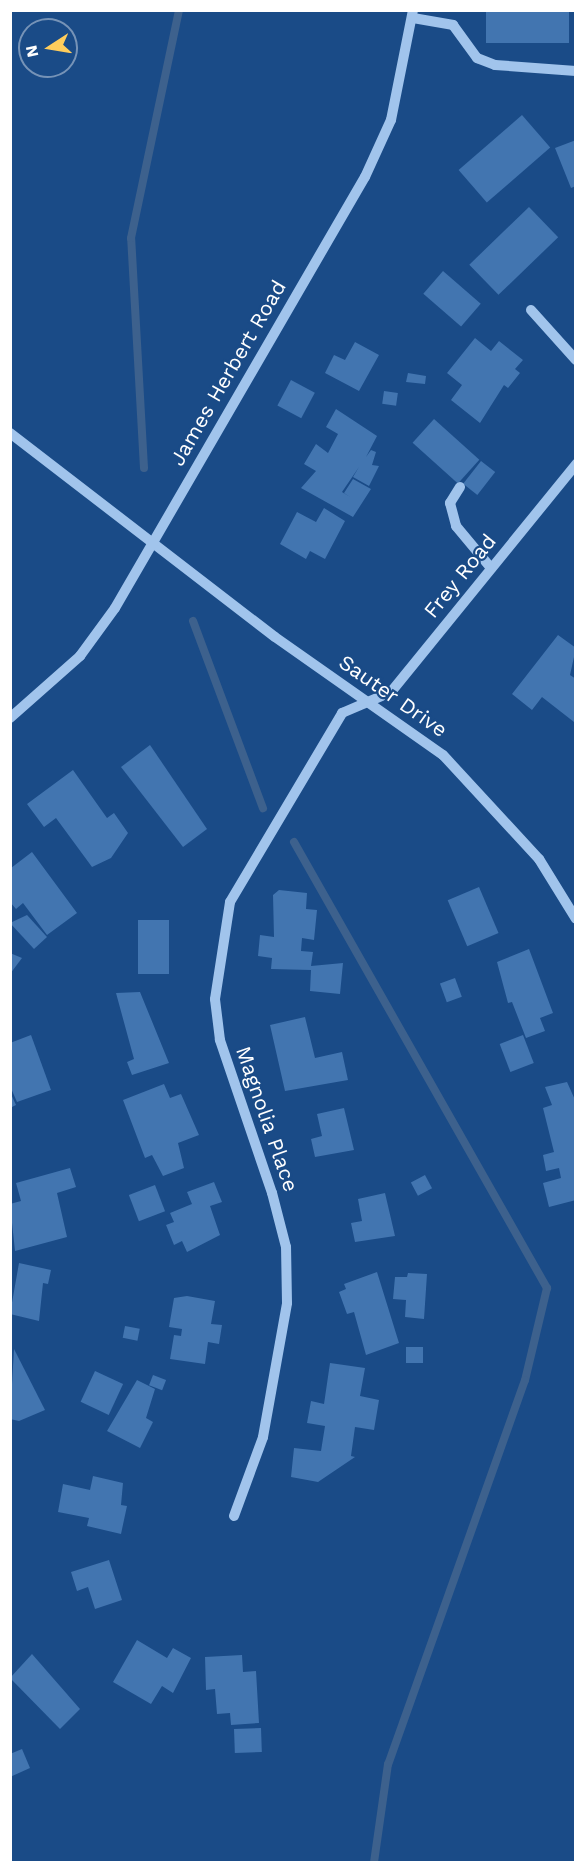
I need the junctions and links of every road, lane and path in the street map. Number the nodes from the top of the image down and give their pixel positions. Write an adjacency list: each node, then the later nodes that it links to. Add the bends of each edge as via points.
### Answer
1 (413, 14): 2 (street, via 453,25 477,58 495,65); 8 (street, James Herbert Road, via 391,120 365,177)
2 (576, 71)
3 (531, 310): 4 (street)
4 (574, 355)
5 (10, 433): 8 (street, Sauter Drive)
6 (576, 464): 9 (street, Frey Road)
7 (460, 487): 9 (street, via 450,503 456,526)
8 (151, 542): 10 (street, Sauter Drive); 11 (street, James Herbert Road, via 80,656)
9 (491, 568): 10 (street, Frey Road, via 391,692)
10 (366, 702): 12 (street, Sauter Drive, via 416,734 477,787 539,858); 13 (street, Magnolia Place, via 342,713 246,868 230,902 219,950 215,999 220,1040 272,1193 286,1247 287,1303 262,1437)
11 (10, 718)
12 (576, 919)
13 (234, 1516)

